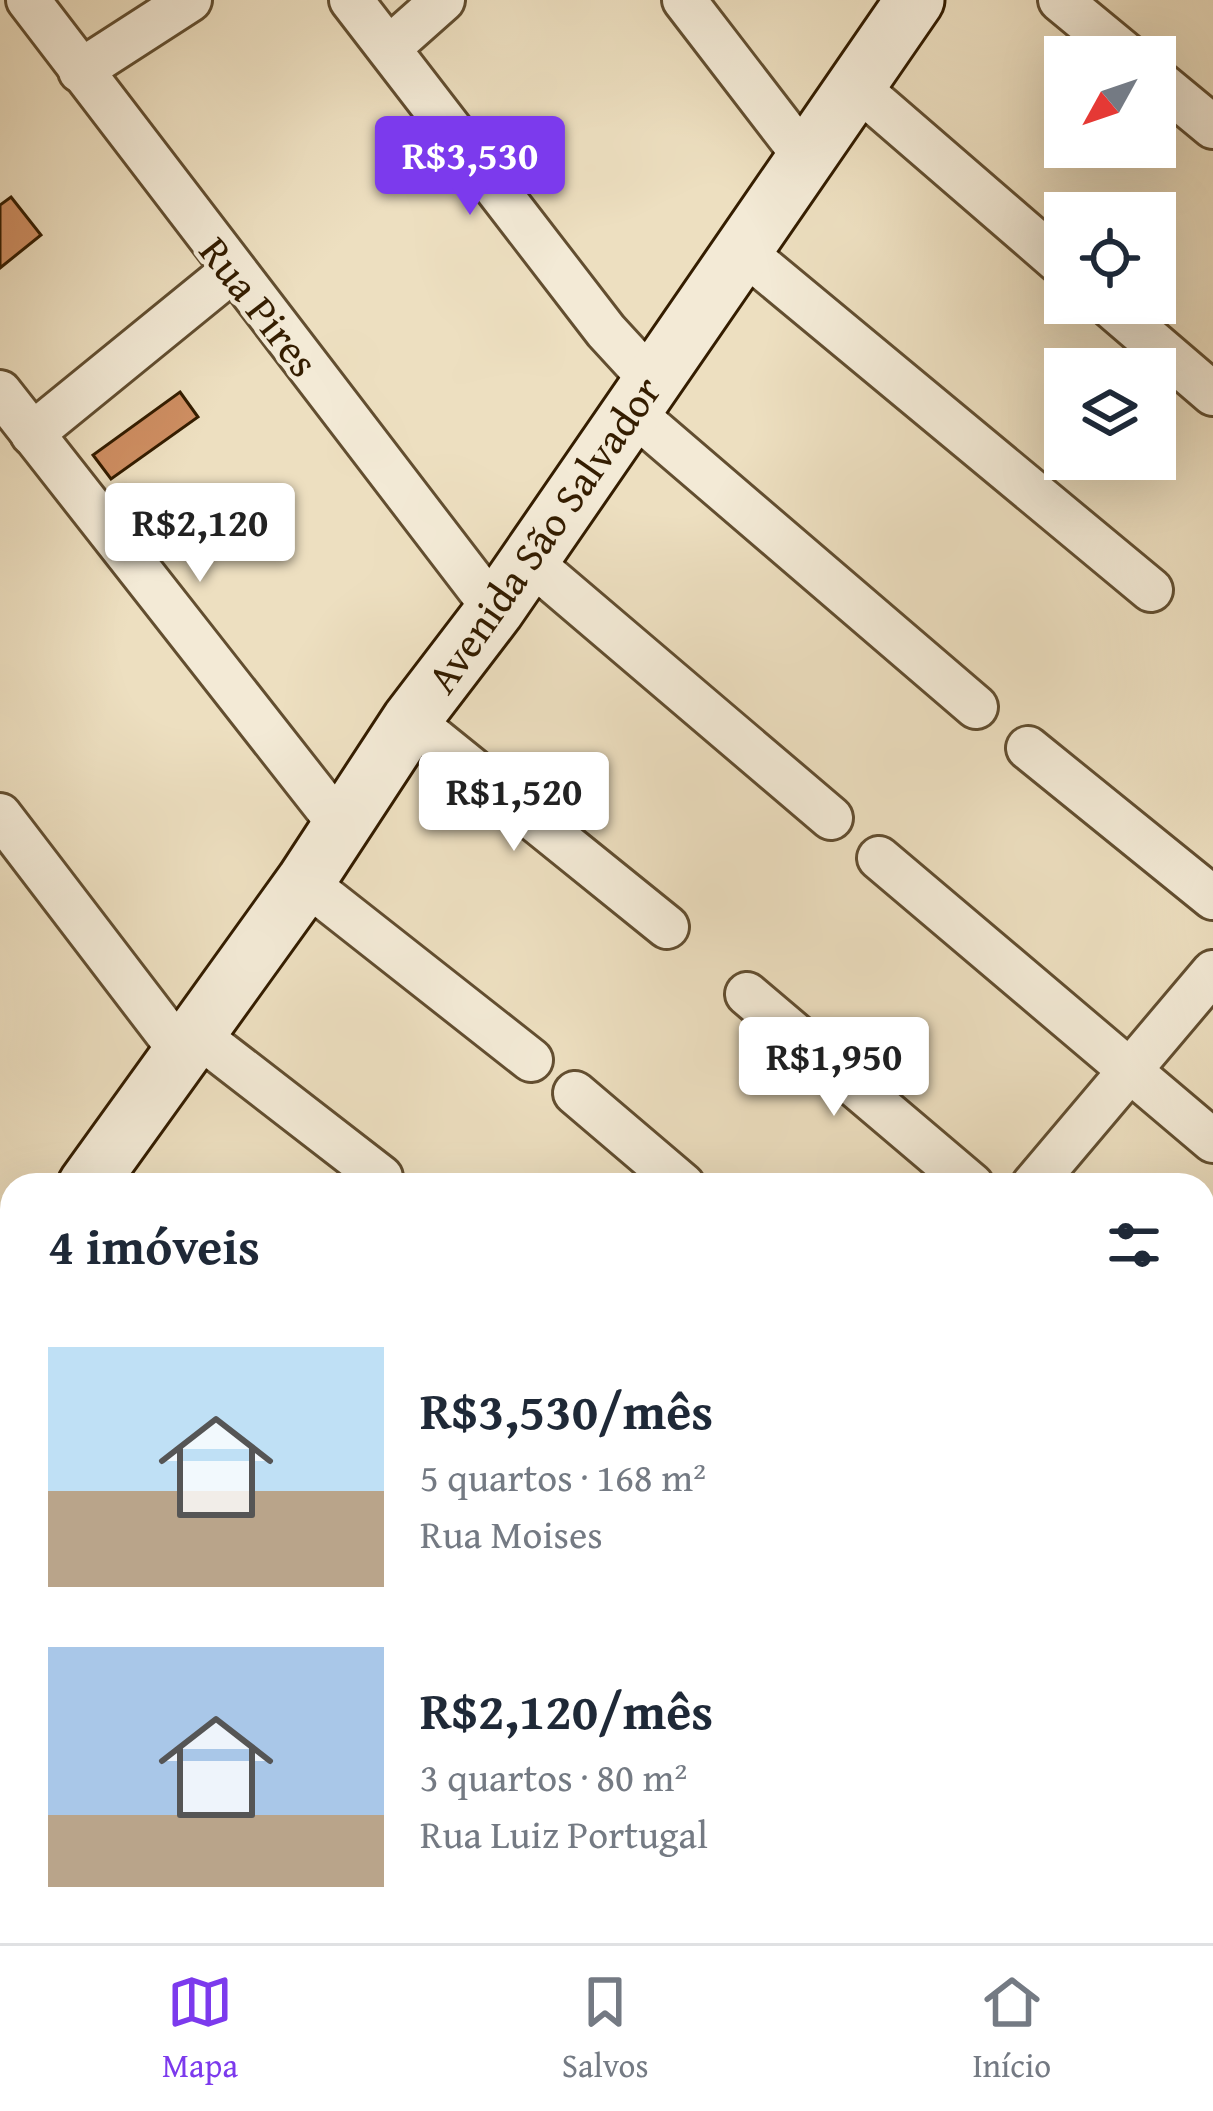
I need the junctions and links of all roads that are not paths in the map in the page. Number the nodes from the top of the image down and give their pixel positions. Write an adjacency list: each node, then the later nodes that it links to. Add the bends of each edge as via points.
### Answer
1 (28, 0): 10 (street, Rua Pires)
2 (190, 0): 10 (street)
3 (351, 0): 9 (street)
4 (443, 0): 9 (street)
5 (684, 0): 14 (street)
6 (915, 0): 11 (street, Avenida São Salvador)
7 (1060, 0): 8 (street)
8 (1104, 36)
9 (389, 48): 21 (street, via 606,331)
10 (80, 71): 17 (street, Rua Pires)
11 (857, 87): 14 (street, Avenida São Salvador); 15 (street)
12 (1176, 96): 13 (street)
13 (1213, 127)
14 (807, 160): 16 (street, Avenida São Salvador)
15 (1044, 248)
16 (744, 252): 21 (street, Avenida São Salvador); 24 (street)
17 (232, 271): 22 (street); 25 (street, Rua Pires)
18 (1131, 324): 20 (street)
19 (0, 392): 22 (street)
20 (1213, 394)
21 (642, 396): 23 (street, Avenida São Salvador); 26 (street)
22 (32, 434): 31 (street)
23 (527, 560): 25 (street, Avenida São Salvador); 30 (street)
24 (1151, 590)
25 (495, 610): 27 (street, Avenida São Salvador)
26 (976, 706)
27 (411, 720): 31 (street, Avenida São Salvador); 35 (street)
28 (1028, 748): 34 (street)
29 (0, 815): 38 (street)
30 (831, 818)
31 (340, 825): 33 (street, Avenida São Salvador)
32 (879, 858): 40 (street)
33 (305, 882): 38 (street, Avenida São Salvador); 39 (street)
34 (1213, 898)
35 (667, 927)
36 (1213, 972): 40 (street)
37 (746, 994): 46 (street)
38 (189, 1043): 43 (street, Avenida São Salvador); 44 (street)
39 (531, 1060)
40 (1132, 1071): 42 (street); 47 (street)
41 (575, 1093): 45 (street)
42 (1213, 1141)
43 (96, 1173)
44 (375, 1173)
45 (669, 1173)
46 (958, 1173)
47 (1044, 1173)

